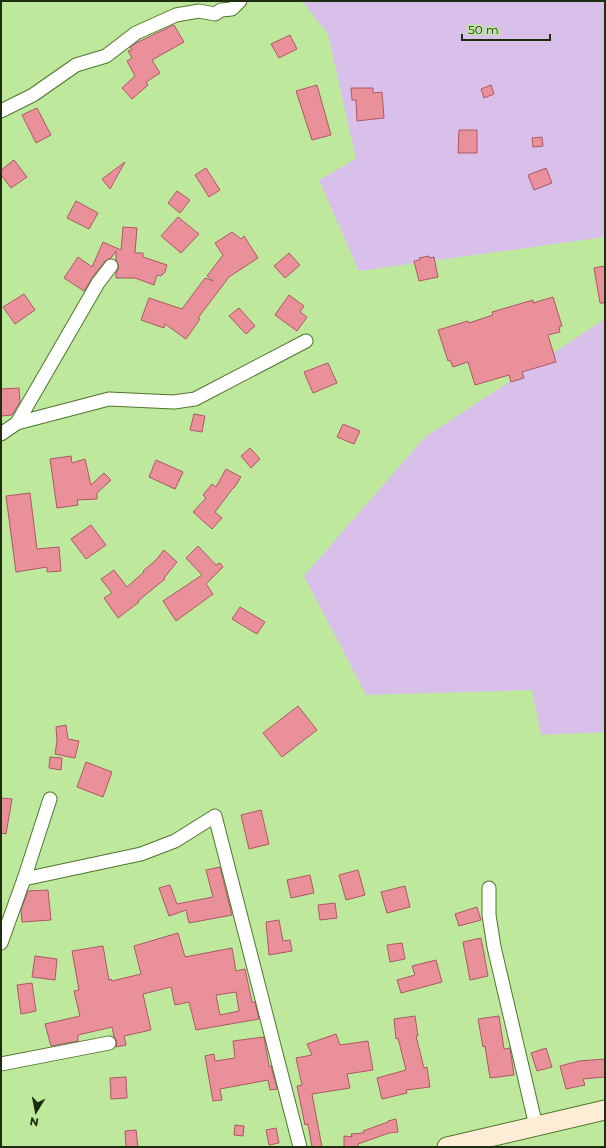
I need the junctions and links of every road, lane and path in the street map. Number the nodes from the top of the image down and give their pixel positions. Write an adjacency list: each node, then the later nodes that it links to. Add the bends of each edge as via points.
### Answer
1 (240, 1): 2 (street, via 232,9 221,10 215,14 199,11 176,15 136,33 106,56 76,65 33,95)
2 (1, 111)
3 (111, 266): 5 (street, via 98,283)
4 (306, 341): 5 (street, via 195,399 174,402 109,399)
5 (17, 423): 6 (street)
6 (1, 434)
7 (50, 799): 8 (street)
8 (24, 879): 10 (street); 15 (street, via 141,854 175,841 215,816)
9 (489, 888): 14 (street, via 489,915 494,947)
10 (1, 943)
11 (108, 1043): 12 (street)
12 (1, 1064)
13 (605, 1110): 14 (street)
14 (536, 1126): 16 (street)
15 (300, 1147)
16 (447, 1147)

